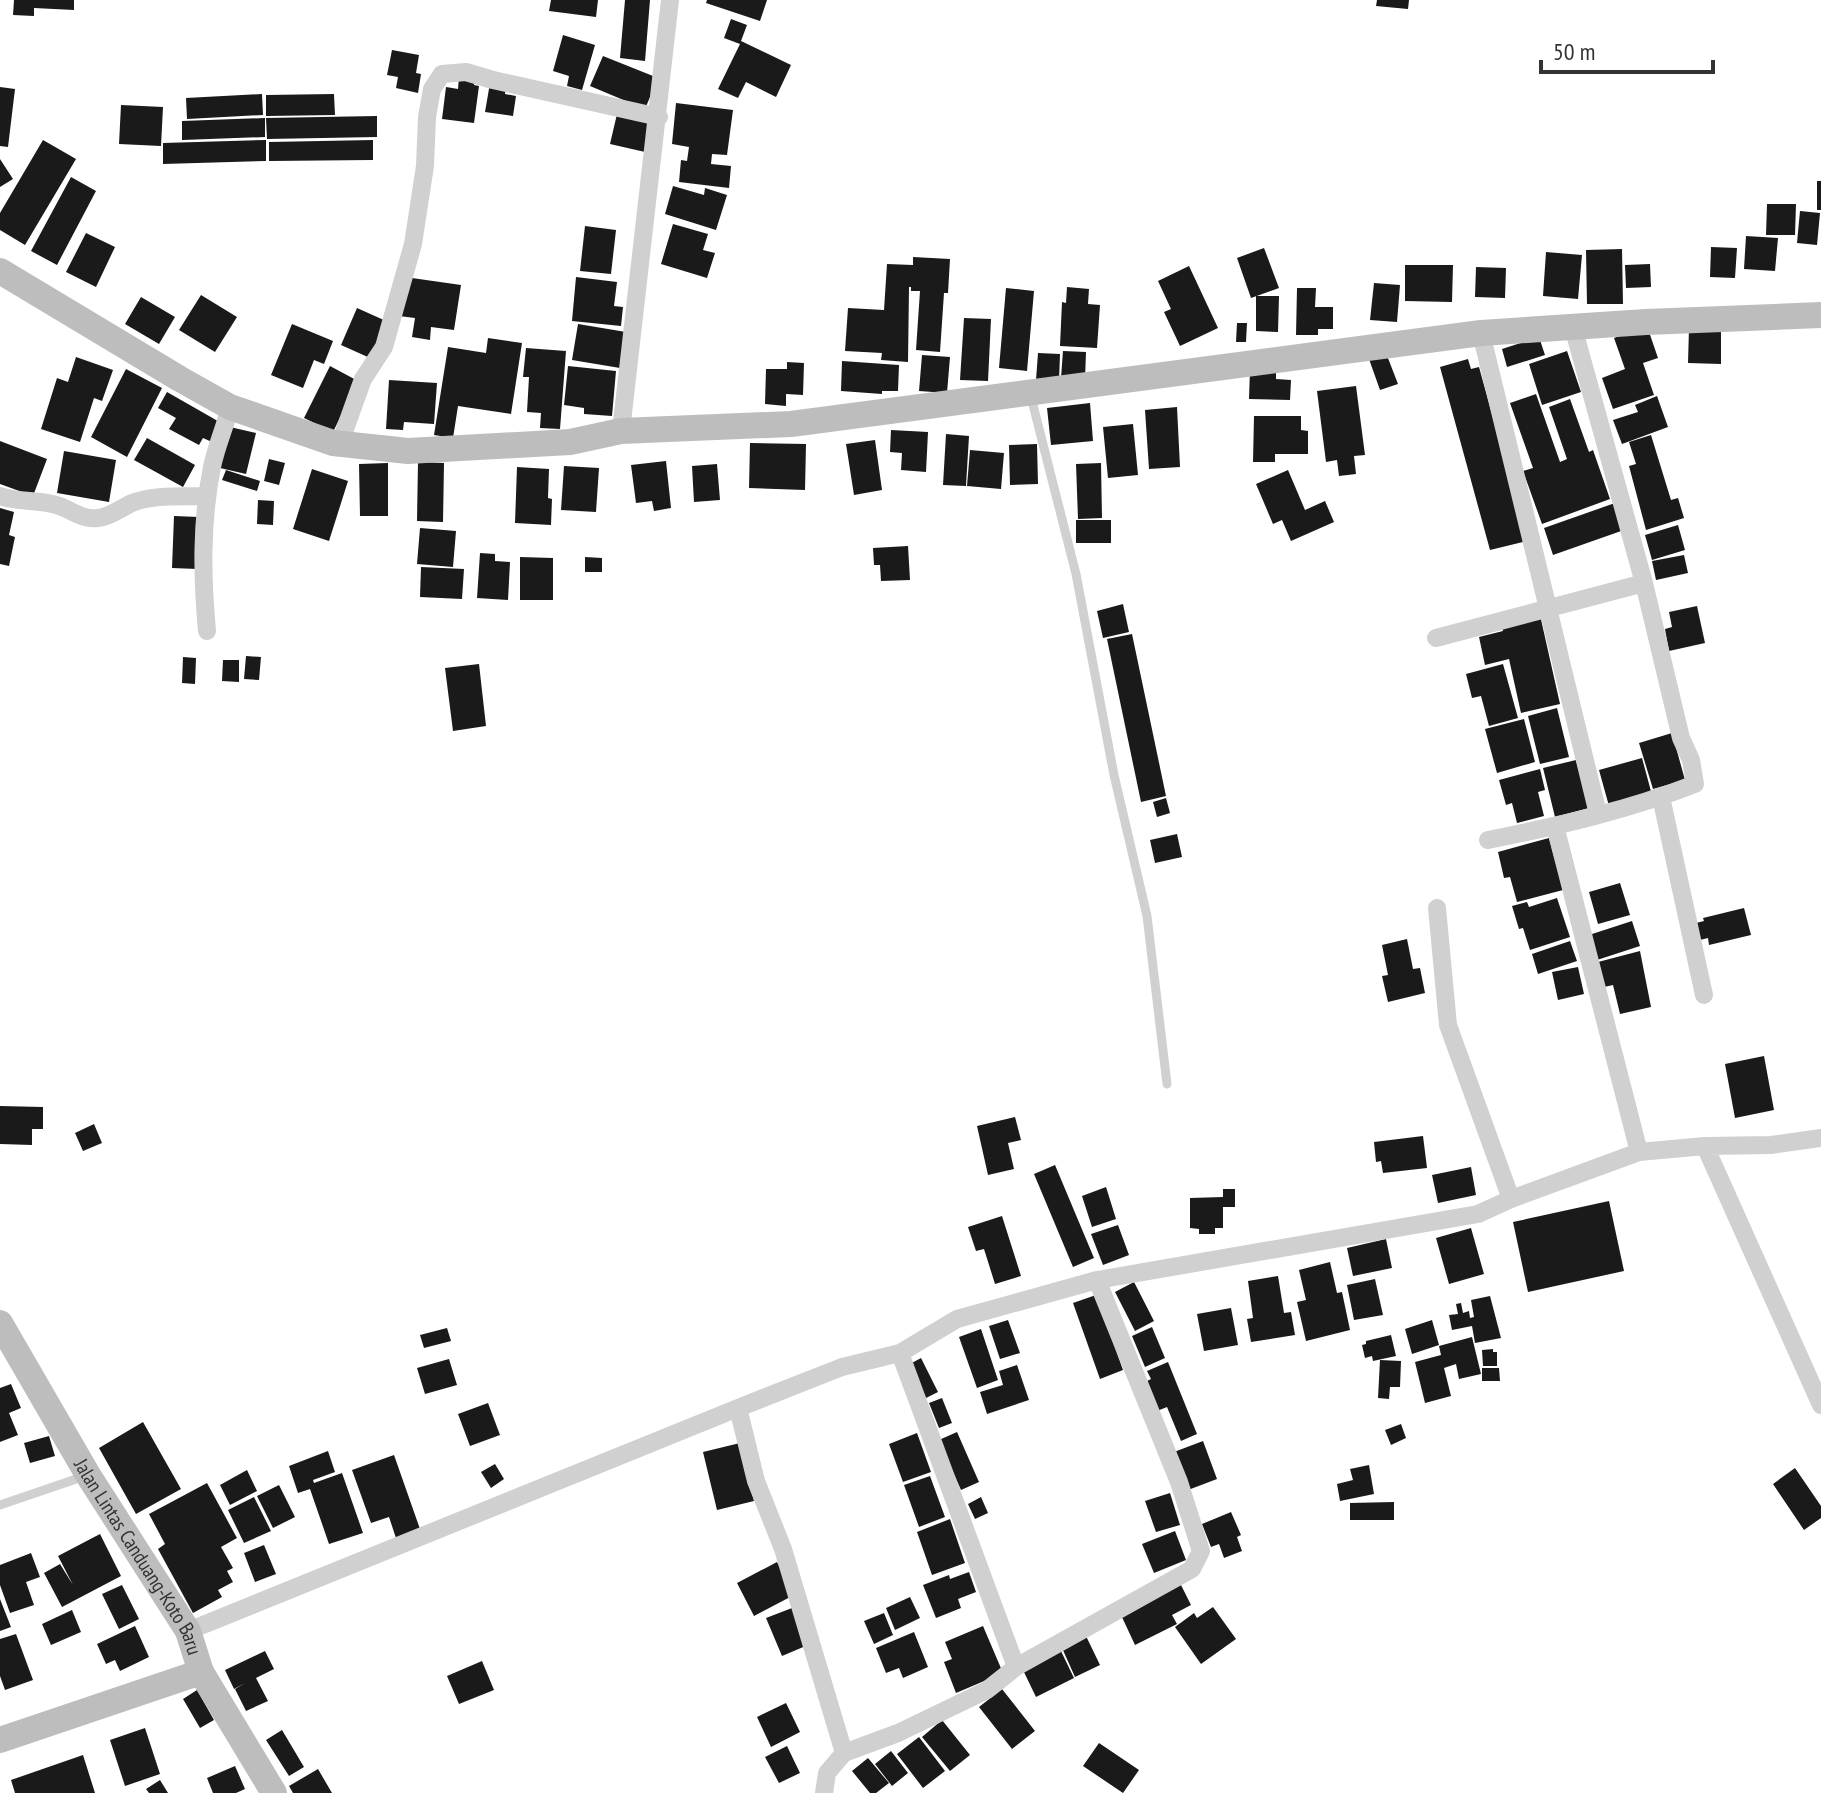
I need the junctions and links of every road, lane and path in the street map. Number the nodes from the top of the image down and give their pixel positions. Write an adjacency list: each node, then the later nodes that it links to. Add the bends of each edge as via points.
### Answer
1 (670, 0): 2 (street)
2 (659, 117): 9 (street); 10 (street, via 466,72 442,74 429,103 413,244 384,347 363,379)
3 (0, 271): 8 (street)
4 (1821, 315): 5 (street)
5 (1573, 327): 6 (street); 13 (street)
6 (1481, 333): 7 (street); 14 (street)
7 (1030, 393): 9 (street, via 791,424); 23 (lane, via 1076,574 1147,916)
8 (230, 407): 10 (street); 12 (street)
9 (621, 431): 10 (street, via 570,442 408,451)
10 (340, 443)
11 (0, 496): 12 (street, via 55,505 92,519 133,503)
12 (207, 496): 15 (street, via 201,570)
13 (1644, 583): 14 (street); 17 (street, via 1695,784)
14 (1548, 606): 16 (street); 18 (street)
15 (207, 631)
16 (1436, 638)
17 (1661, 797): 18 (street); 22 (street)
18 (1598, 814): 19 (street)
19 (1555, 826): 20 (street); 26 (street)
20 (1488, 840)
21 (1437, 908): 27 (street, via 1448,1025)
22 (1704, 995)
23 (1167, 1084)
24 (1821, 1138): 25 (street)
25 (1705, 1146): 26 (street); 31 (street)
26 (1639, 1152): 27 (street)
27 (1511, 1199): 28 (street, via 1478,1214)
28 (1097, 1280): 30 (street, via 957,1319); 36 (street, via 1179,1482 1201,1551 1192,1569)
29 (0, 1323): 33 (street, Jalan Lintas Canduang-Koto Baru)
30 (900, 1353): 32 (street, via 842,1367); 36 (street)
31 (1821, 1405)
32 (738, 1408): 35 (street); 39 (street, via 756,1481 795,1585)
33 (88, 1475): 34 (lane); 35 (street, Jalan Lintas Canduang-Koto Baru)
34 (0, 1505)
35 (188, 1631): 37 (street, Jalan Lintas Canduang-Koto Baru)
36 (1016, 1667): 39 (street, via 987,1690)
37 (201, 1672): 38 (street); 40 (street, Jalan Lintas Canduang-Koto Baru)
38 (0, 1740)
39 (844, 1753): 41 (street, via 827,1773)
40 (274, 1793)
41 (824, 1793)

